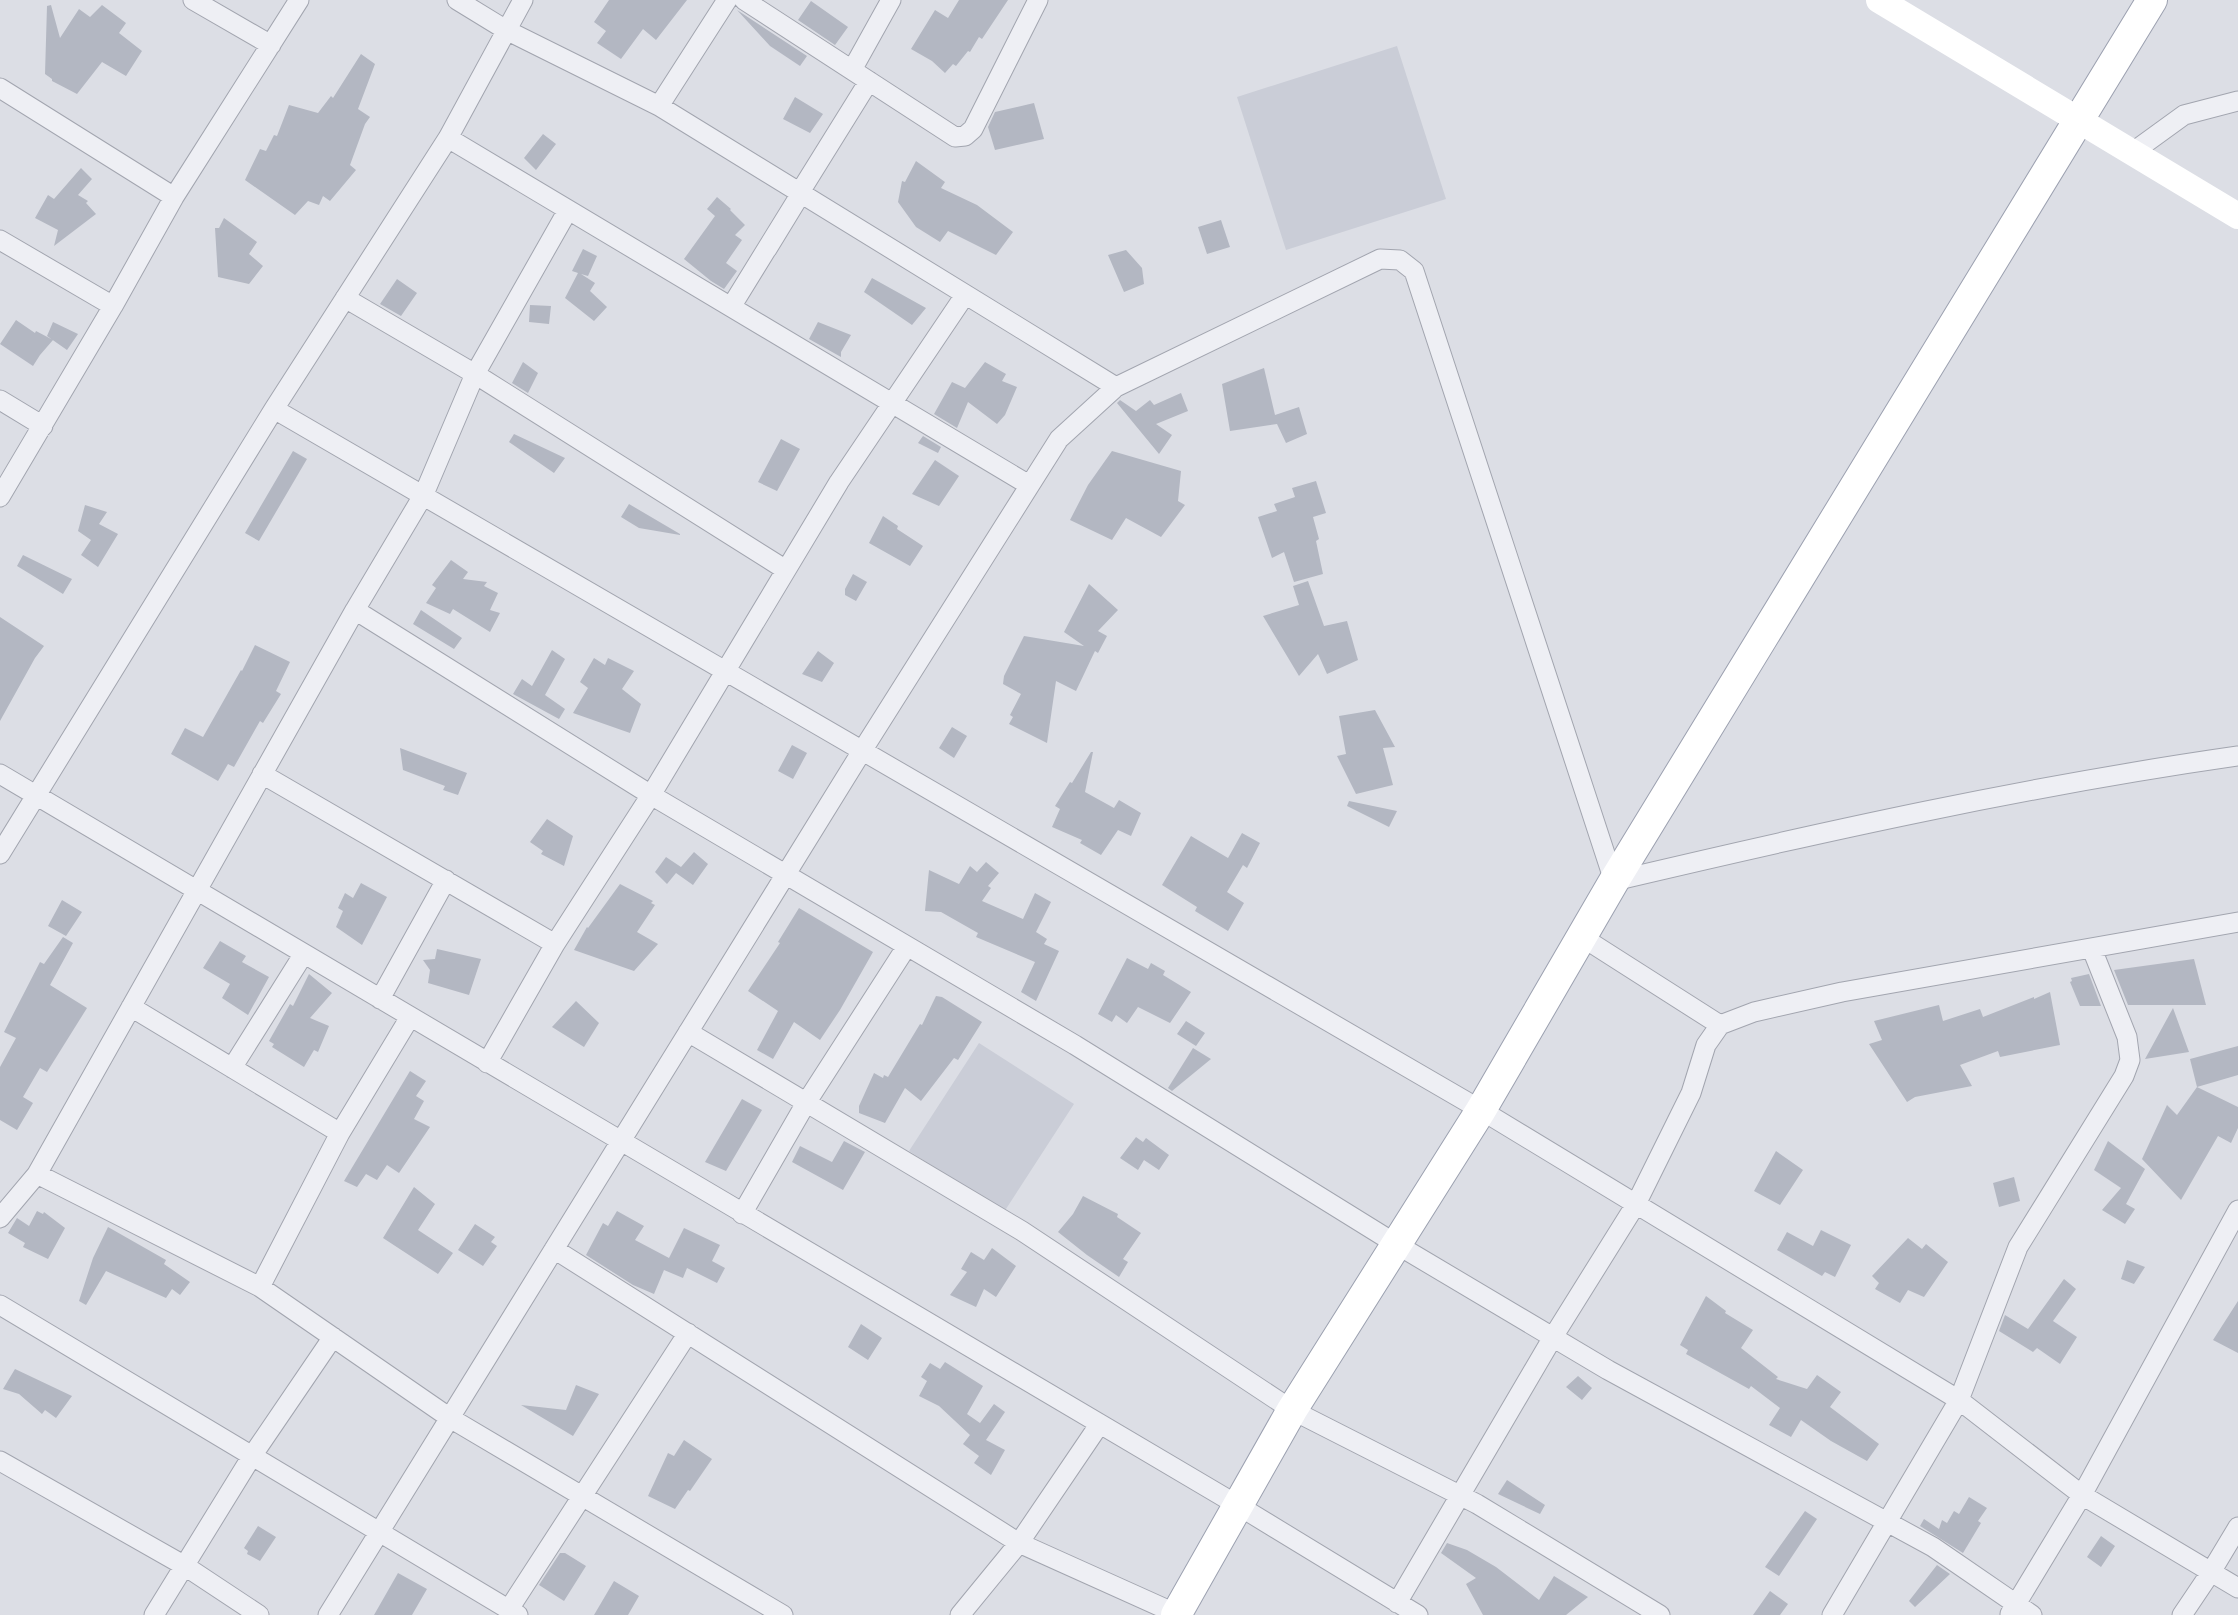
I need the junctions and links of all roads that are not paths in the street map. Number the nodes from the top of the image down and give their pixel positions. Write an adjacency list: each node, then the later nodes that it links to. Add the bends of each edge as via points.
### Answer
1 (193, 0): 12 (street)
2 (299, 0): 12 (street)
3 (457, 0): 11 (street)
4 (523, 0): 11 (street)
5 (727, 0): 16 (street)
6 (744, 0): 13 (street)
7 (891, 0): 13 (street)
8 (1038, 0): 13 (street, via 973,129 965,135 955,136)
9 (1880, 0): 17 (street)
10 (2152, 0): 17 (main road)
11 (506, 30): 16 (street); 18 (street)
12 (271, 45): 21 (street)
13 (860, 75): 20 (street)
14 (0, 88): 21 (street)
15 (2238, 101): 19 (street, via 2184,115)
16 (659, 106): 20 (street)
17 (2080, 120): 19 (street); 51 (main road)
18 (448, 138): 22 (street); 27 (street)
19 (2133, 152): 23 (street)
20 (800, 192): 26 (street)
21 (174, 197): 28 (street)
22 (568, 210): 29 (street); 30 (street)
23 (2238, 216)
24 (0, 240): 28 (street)
25 (767, 249): 29 (street, via 800,195)
26 (965, 295): 31 (street); 33 (street)
27 (345, 298): 30 (street); 34 (street)
28 (113, 306): 35 (street)
29 (731, 307): 33 (street)
30 (475, 374): 37 (street); 39 (street)
31 (1116, 387): 36 (street, via 1059,439); 51 (street, via 1380,259 1400,260 1414,271)
32 (0, 400): 35 (street)
33 (892, 403): 36 (street); 39 (street)
34 (274, 409): 37 (street); 47 (street)
35 (43, 426): 38 (street)
36 (1030, 485): 42 (street)
37 (424, 494): 40 (street); 41 (street)
38 (0, 497)
39 (786, 570): 41 (street)
40 (355, 610): 45 (street); 46 (street)
41 (725, 673): 42 (street); 46 (street)
42 (862, 751): 49 (street); 67 (street)
43 (2238, 755): 51 (street, via 1813,834)
44 (0, 774): 47 (street)
45 (262, 774): 50 (street); 52 (street)
46 (651, 795): 49 (street); 55 (street)
47 (37, 796): 48 (street); 52 (street)
48 (0, 854)
49 (785, 875): 56 (street); 63 (street)
50 (446, 880): 55 (street); 59 (street)
51 (1614, 881): 54 (main road)
52 (196, 891): 58 (street); 60 (street)
53 (2238, 922): 57 (street)
54 (1582, 937): 62 (street); 67 (main road)
55 (555, 944): 64 (street)
56 (907, 946): 66 (street); 75 (street)
57 (2092, 949): 62 (street, via 1842,992); 82 (street, via 2127,1037 2130,1060 2018,1247)
58 (303, 955): 59 (street); 65 (street)
59 (380, 999): 61 (street)
60 (131, 1007): 65 (street); 70 (street)
61 (410, 1017): 64 (street); 68 (street)
62 (1720, 1025): 71 (street, via 1706,1045 1691,1093)
63 (688, 1032): 66 (street); 69 (street)
64 (488, 1063): 69 (street)
65 (232, 1068): 68 (street)
66 (806, 1103): 72 (street); 83 (street, via 1022,1231)
67 (1481, 1110): 71 (street); 75 (main road)
68 (340, 1133): 77 (street)
69 (621, 1142): 72 (street); 76 (street)
70 (37, 1174): 73 (street); 77 (street)
71 (1636, 1204): 80 (street); 82 (street)
72 (742, 1214): 85 (street)
73 (0, 1218)
74 (2236, 1221): 88 (street)
75 (1396, 1244): 80 (street); 83 (main road)
76 (554, 1249): 79 (street); 84 (street)
77 (260, 1287): 81 (street)
78 (0, 1305): 86 (street)
79 (688, 1333): 89 (street); 95 (street)
80 (1553, 1337): 90 (street); 92 (street)
81 (333, 1338): 84 (street); 86 (street)
82 (1959, 1400): 88 (street); 92 (street)
83 (1292, 1410): 90 (street); 91 (main road)
84 (450, 1418): 89 (street); 94 (street)
85 (1099, 1425): 91 (street); 95 (street)
86 (252, 1456): 94 (street); 96 (street)
87 (0, 1461): 96 (street)
88 (2082, 1495): 97 (street); 101 (street)
89 (582, 1496): 100 (street); 105 (street)
90 (1461, 1496): 99 (street); 109 (street)
91 (1239, 1506): 99 (street); 107 (main road)
92 (1886, 1522): 101 (street, via 1933,1547); 110 (street)
93 (2238, 1527): 97 (street)
94 (379, 1532): 100 (street); 104 (street)
95 (1019, 1543): 106 (street); 107 (street)
96 (185, 1566): 102 (street); 103 (street)
97 (2211, 1572): 98 (street); 111 (street)
98 (2238, 1588)
99 (1397, 1603): 108 (street)
100 (514, 1612)
101 (2019, 1612)
102 (154, 1615)
103 (259, 1615)
104 (328, 1615)
105 (783, 1615)
106 (960, 1615)
107 (1177, 1615)
108 (1418, 1615)
109 (1660, 1615)
110 (1832, 1615)
111 (2182, 1615)

